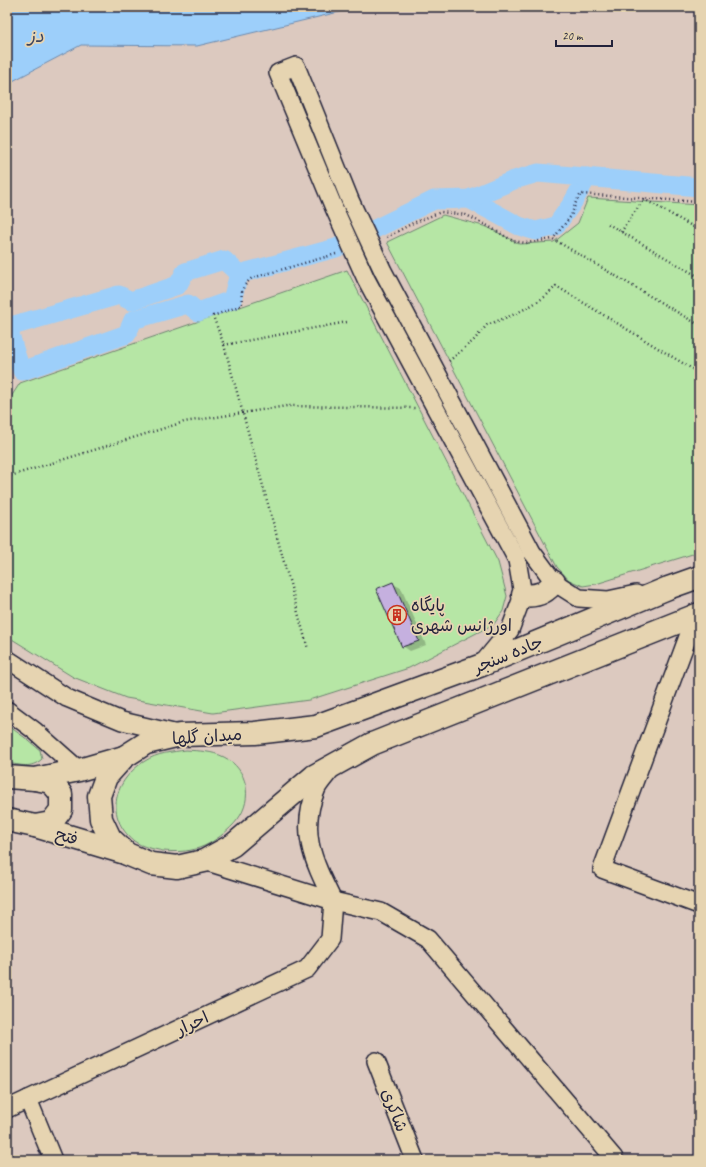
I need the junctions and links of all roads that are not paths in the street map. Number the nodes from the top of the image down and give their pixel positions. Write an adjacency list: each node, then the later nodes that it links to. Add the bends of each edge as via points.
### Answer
1 (325, 140): 2 (street); 2 (street, via 296,66 278,73); 4 (street, via 370,243 532,552)
2 (309, 146): 6 (street, via 366,279 517,560)
3 (699, 577): 5 (main road, جاده سنجر)
4 (554, 582): 5 (street, via 579,598 608,600); 6 (main road, via 544,592)
5 (668, 588): 9 (main road, جاده سنجر)
6 (523, 595): 9 (street, via 510,630)
7 (697, 615): 14 (main road, جاده سنجر, via 372,744); 23 (street, via 602,869)
8 (7, 658): 12 (street, via 67,698 122,721)
9 (482, 665): 11 (main road, جاده سنجر)
10 (7, 710): 15 (street, via 36,731)
11 (316, 726): 12 (main road, میدان گلها, via 255,733)
12 (180, 735): 13 (main road, میدان گلها, via 146,743)
13 (124, 757): 15 (main road); 20 (main road, میدان گلها, via 106,777 99,796 101,819 110,838)
14 (335, 764): 21 (main road, میدان گلها, via 314,776 233,845); 22 (street, via 318,787 309,814 309,843 318,870)
15 (79, 770): 17 (main road)
16 (7, 776): 17 (main road)
17 (35, 779): 19 (main road, via 51,782 61,794 61,810 51,823)
18 (7, 820): 19 (main road, فتح)
19 (35, 826): 20 (main road, فتح)
20 (127, 854): 21 (main road, میدان گلها, via 151,864 177,867)
21 (204, 861): 22 (street)
22 (333, 901): 25 (street, احرار, via 330,939 307,969); 27 (street, via 381,912 428,939)
23 (699, 905)
24 (376, 1061): 29 (street, شاکری)
25 (28, 1099): 26 (street, احرار); 28 (street)
26 (7, 1109)
27 (611, 1159)
28 (53, 1160)
29 (415, 1160)

